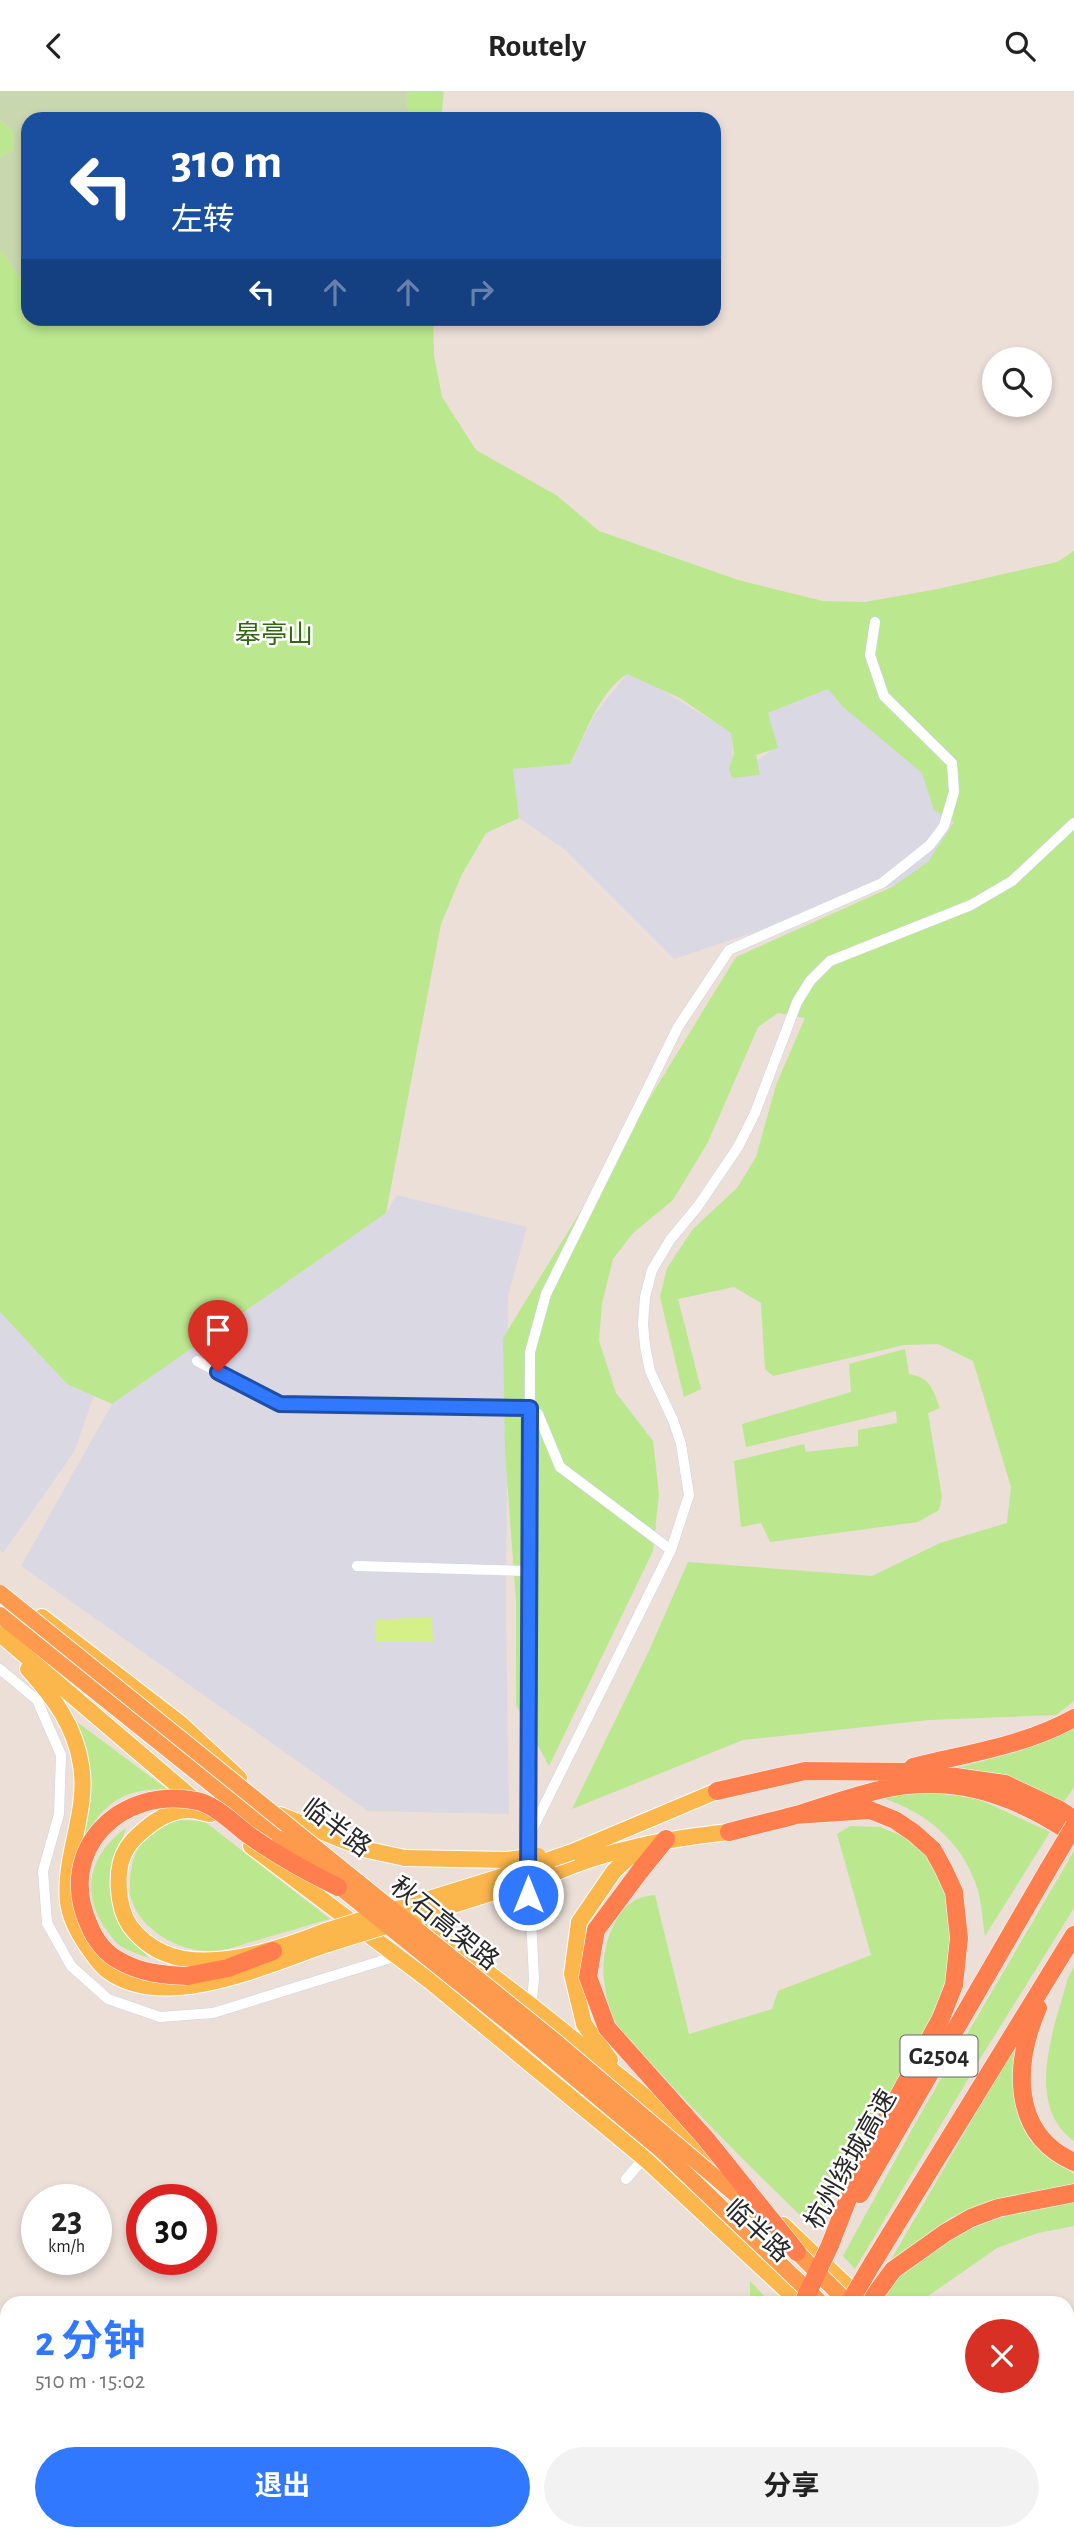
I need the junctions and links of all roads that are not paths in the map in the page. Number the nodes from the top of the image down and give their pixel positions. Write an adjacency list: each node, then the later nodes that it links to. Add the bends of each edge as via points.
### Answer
1 (875, 622): 4 (street, via 870,655 884,696 952,763 954,792 944,826 930,845 882,883 729,950 678,1027 546,1294 530,1352)
2 (1074, 823): 5 (street, via 1012,881 971,905 830,961 797,1002 738,1147 670,1240 652,1270 645,1297 643,1324 650,1371 681,1444 689,1495)
3 (197, 1361): 4 (street, via 280,1404)
4 (530, 1408): 5 (street, via 538,1414 560,1467); 7 (street)
5 (671, 1550): 23 (street)
6 (357, 1566): 7 (street)
7 (529, 1571): 23 (street)
8 (0, 1586): 17 (main road, 临半路, via 181,1724)
9 (0, 1593): 40 (highway, 秋石高架路, bridge, via 556,2042)
10 (0, 1615): 26 (highway, 秋石高架路, bridge)
11 (0, 1637): 16 (main road, 临半路); 28 (main road, via 66,1717 75,1736 83,1792 70,1856 68,1904 82,1939 107,1971 145,1985 202,1985)
12 (0, 1669): 31 (street, via 37,1700 61,1755 58,1814 43,1871 47,1923 71,1966 108,1999 160,2017 213,2013)
13 (1074, 1718): 14 (highway, via 1010,1745)
14 (890, 1773): 15 (highway, via 805,1771); 19 (highway, via 954,1775 1005,1784)
15 (718, 1791): 25 (main road)
16 (210, 1814): 29 (main road, via 189,1810 169,1814 154,1821 126,1849 119,1870 122,1907 130,1925 144,1941 184,1958 229,1958); 31 (main road, 临半路)
17 (280, 1815): 25 (main road, bridge, via 368,1850 405,1858 506,1860); 32 (main road, 临半路)
18 (795, 1815): 21 (highway); 22 (highway, via 889,1789 942,1785 978,1790 1021,1805); 39 (highway, via 870,1810 895,1820 933,1850 954,1892 958,1925 954,1985 941,2018 862,2163)
19 (1074, 1819)
20 (1074, 1826): 39 (highway, 杭州绕城高速 / G2504, bridge)
21 (729, 1832): 24 (main road)
22 (1074, 1835)
23 (528, 1838): 32 (street)
24 (666, 1839): 28 (main road, bridge, via 588,1858 552,1874); 34 (main road, via 628,1858 598,1893 579,1922 572,1974 584,2024); 40 (highway, bridge, via 596,1930 589,1977 607,2028 706,2139)
25 (572, 1852): 28 (main road, bridge)
26 (338, 1887): 29 (highway, bridge, via 296,1867 201,1801 162,1797 119,1813 106,1823 86,1854 80,1891 83,1913 103,1948 119,1961 160,1975 187,1976 228,1968); 43 (highway, 秋石高架路, bridge, via 660,2149)
27 (1074, 1935): 30 (highway, G2504)
28 (327, 1938): 29 (main road)
29 (273, 1951)
30 (1061, 1955): 36 (highway, via 1023,2049 1021,2076 1025,2110 1042,2139); 45 (highway, G2504, bridge)
31 (397, 1956): 33 (main road, 临半路)
32 (532, 2006): 33 (street); 34 (main road, 临半路)
33 (510, 2047): 35 (main road, 临半路)
34 (643, 2095): 46 (main road, 临半路)
35 (644, 2158): 37 (street); 41 (main road, 临半路)
36 (1074, 2162)
37 (626, 2179)
38 (1074, 2193): 47 (highway, via 971,2218 893,2270)
39 (830, 2245): 42 (highway, 杭州绕城高速 / G2504, bridge)
40 (797, 2252): 44 (highway, 秋石高架路, bridge)
41 (794, 2296)
42 (805, 2296)
43 (814, 2296)
44 (842, 2296)
45 (853, 2296)
46 (859, 2296)
47 (873, 2296)

